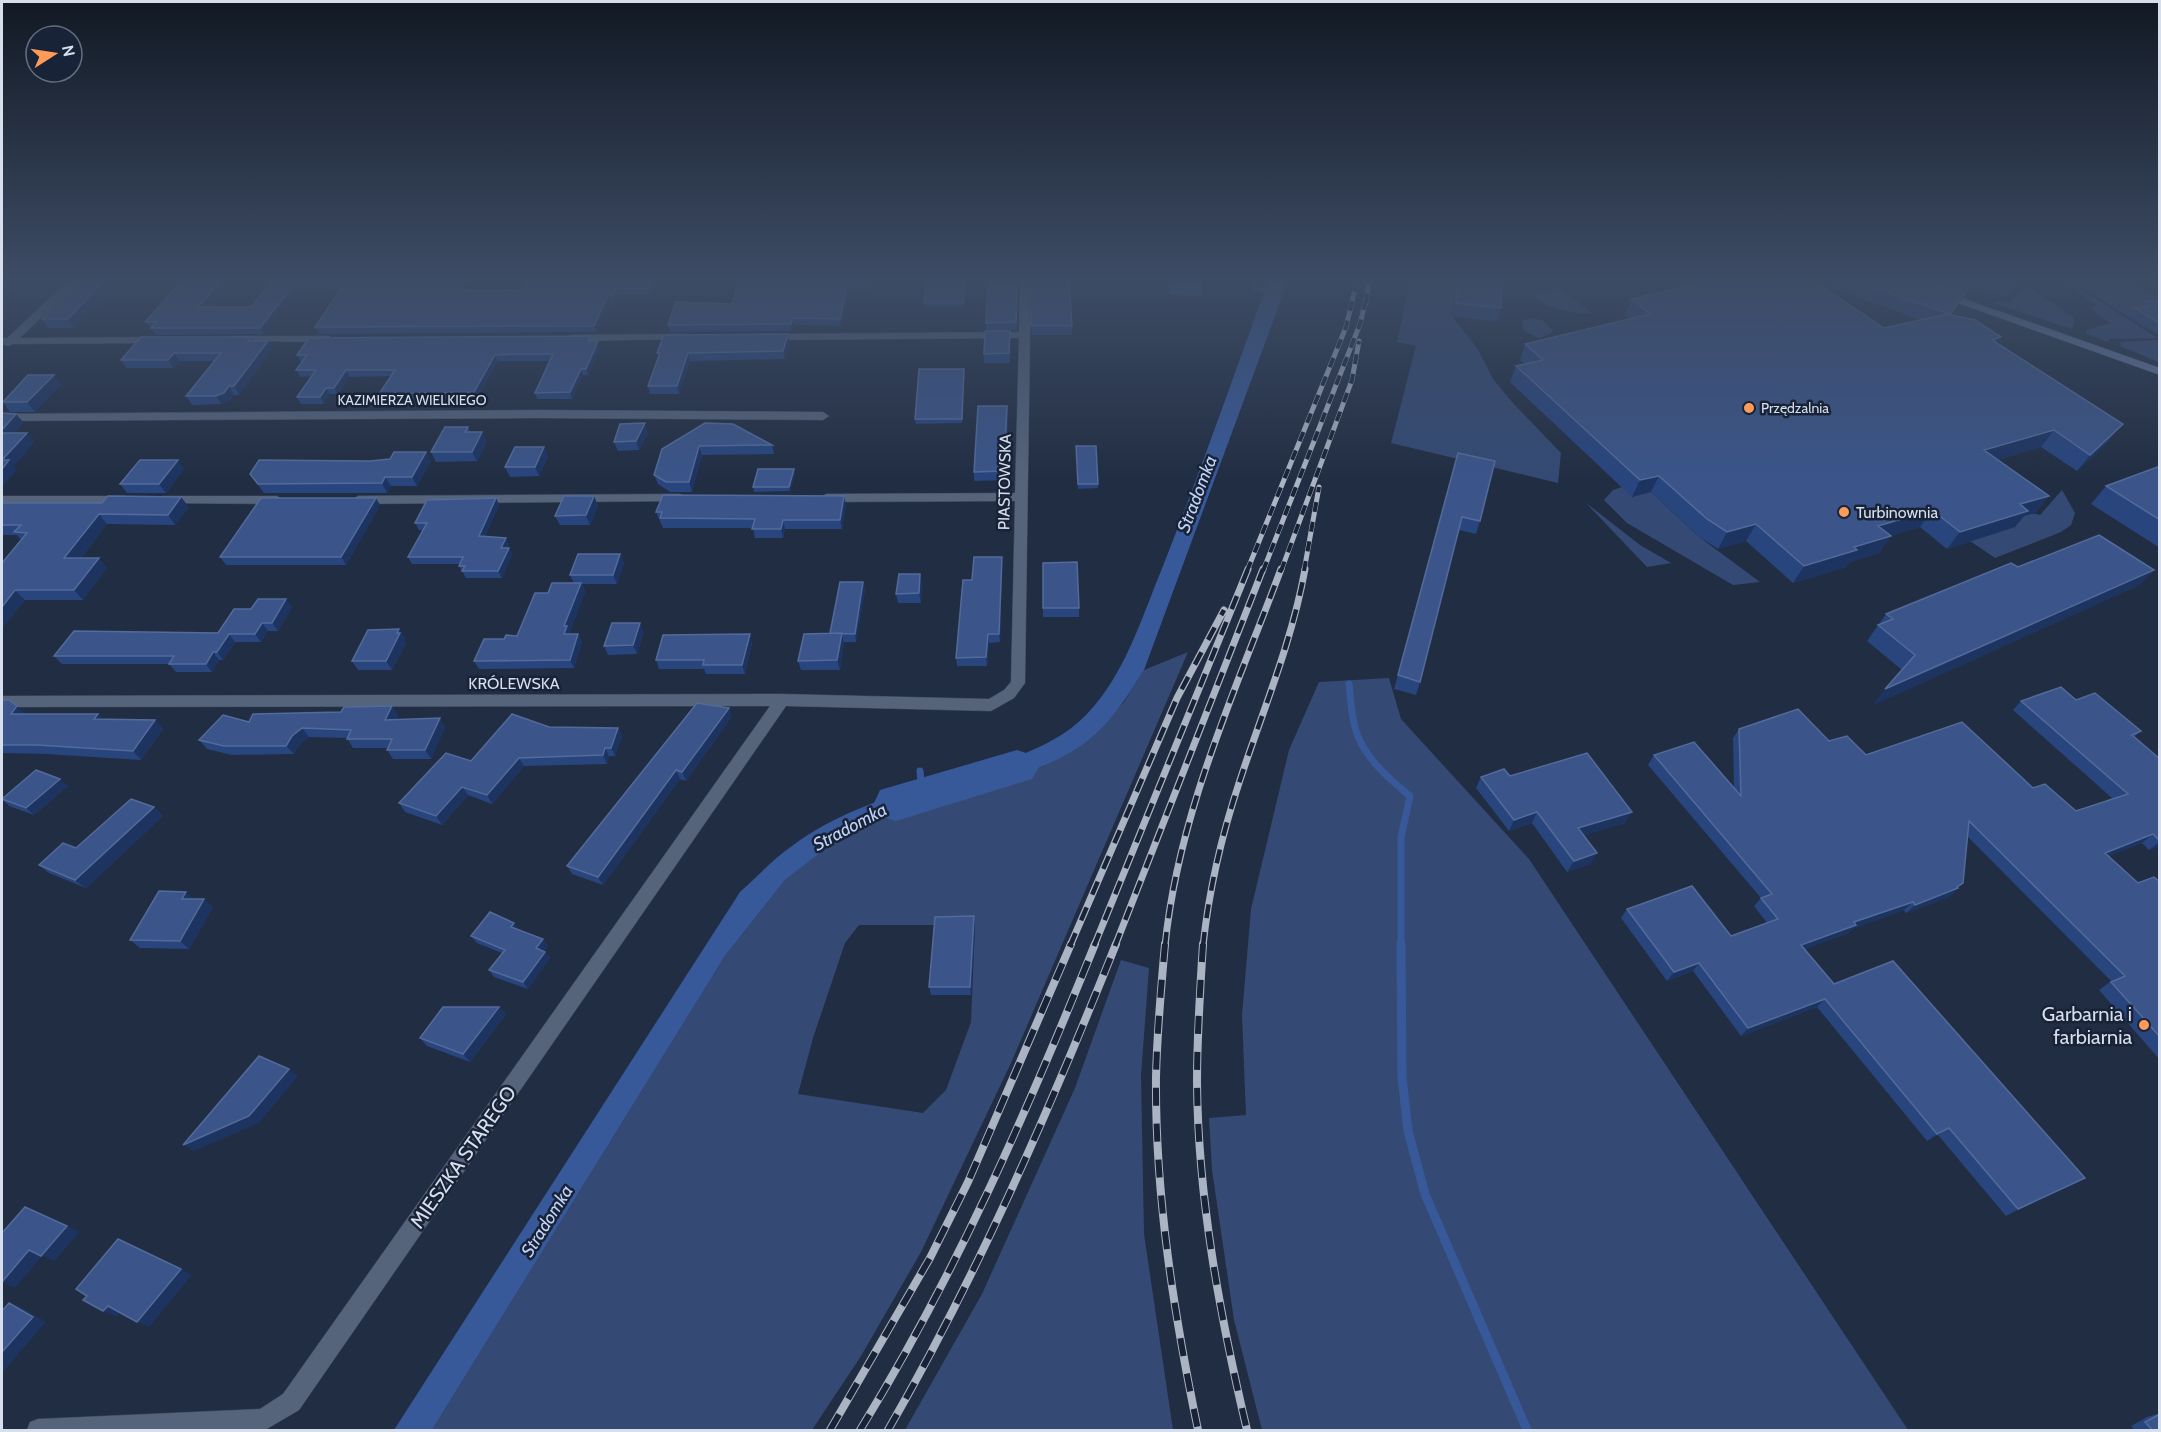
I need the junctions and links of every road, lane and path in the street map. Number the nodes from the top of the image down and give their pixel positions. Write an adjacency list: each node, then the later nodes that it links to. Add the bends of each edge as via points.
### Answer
1 (1025, 348): 6 (street, PIASTOWSKA)
2 (2090, 348): 3 (main road)
3 (2160, 372)
4 (823, 416): 5 (street, KAZIMIERZA WIELKIEGO)
5 (2, 418)
6 (1020, 497): 8 (street); 12 (street, PIASTOWSKA)
7 (695, 498): 11 (street)
8 (811, 498)
9 (2, 500): 10 (street)
10 (286, 500)
11 (346, 500)
12 (1018, 683): 13 (street, KRÓLEWSKA, via 992,705)
13 (782, 700): 14 (street, KRÓLEWSKA); 15 (street, MIESZKA STAREGO, via 291,1402 263,1420)
14 (2, 701)
15 (38, 1431)

